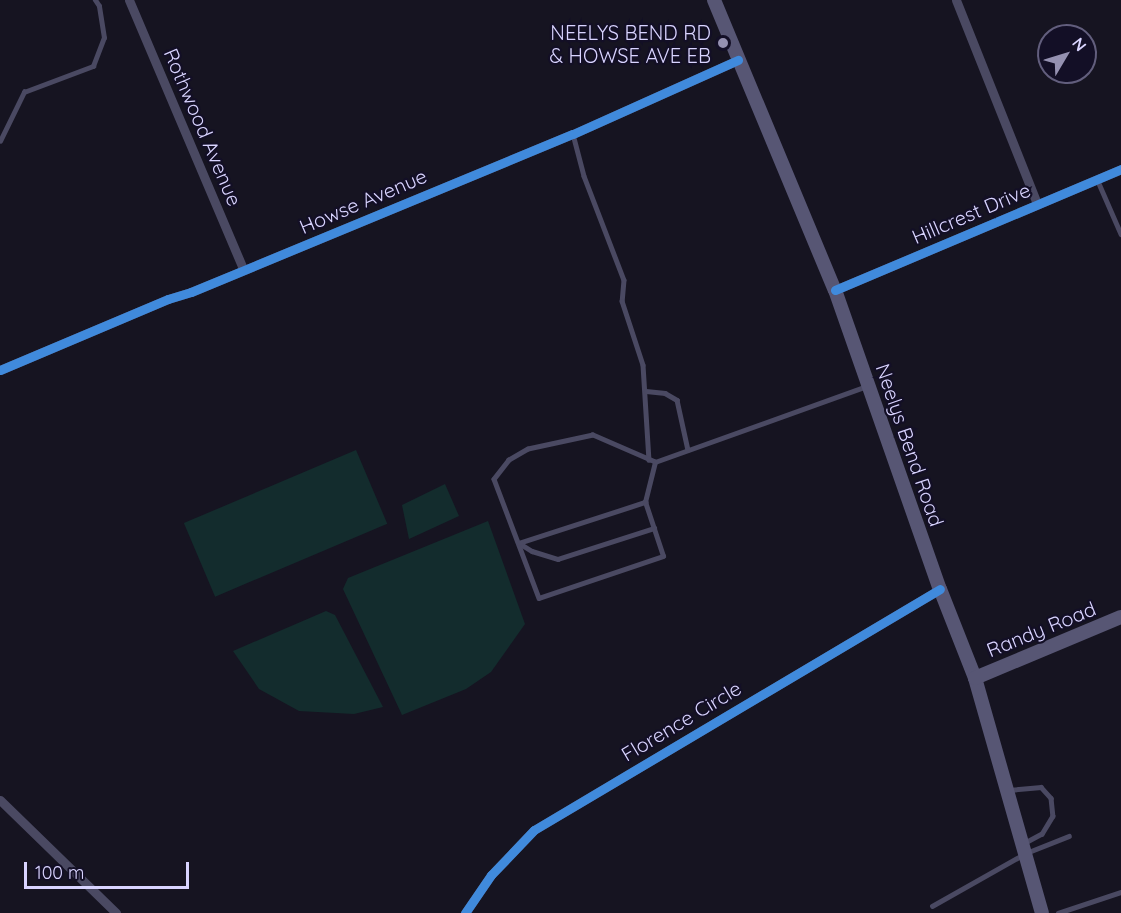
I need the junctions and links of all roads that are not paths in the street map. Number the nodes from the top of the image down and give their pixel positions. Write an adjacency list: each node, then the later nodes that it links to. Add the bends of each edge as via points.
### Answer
1 (95, 0): 6 (lane)
2 (104, 0): 6 (lane)
3 (129, 0): 14 (street, Rothwood Avenue)
4 (714, 0): 7 (main road, Neelys Bend Road)
5 (956, 0): 12 (street)
6 (99, 6): 9 (lane, via 104,38 93,66 24,92)
7 (738, 60): 8 (street, Howse Avenue); 15 (main road, Neelys Bend Road)
8 (573, 134): 14 (street, Howse Avenue); 18 (lane, via 584,176 624,280 622,301 644,365)
9 (0, 141)
10 (1121, 168): 11 (street, Hillcrest Drive)
11 (1097, 179): 12 (street, Hillcrest Drive); 13 (lane)
12 (1037, 204): 15 (street, Hillcrest Drive)
13 (1121, 234)
14 (243, 268): 16 (street, Howse Avenue)
15 (836, 290): 17 (main road, Neelys Bend Road)
16 (0, 370)
17 (869, 386): 19 (lane); 25 (main road, Neelys Bend Road)
18 (646, 392): 19 (lane, via 665,393 677,400); 20 (lane)
19 (688, 450): 21 (lane)
20 (649, 460): 21 (lane); 24 (lane, via 593,435 528,449 509,460 494,479)
21 (655, 462): 22 (lane)
22 (645, 502): 23 (lane); 24 (lane)
23 (654, 528): 24 (lane, via 558,559); 24 (lane, via 663,556 539,598)
24 (519, 543)
25 (940, 589): 27 (main road, Neelys Bend Road); 35 (street, Florence Circle, via 534,830 491,875)
26 (1121, 617): 27 (main road, Randy Road)
27 (975, 678): 28 (main road, Neelys Bend Road)
28 (1008, 790): 31 (main road, Neelys Bend Road); 31 (lane, via 1041,787 1051,798 1053,816 1042,834)
29 (0, 800): 34 (street)
30 (1069, 836): 31 (lane)
31 (1024, 849): 33 (lane); 36 (main road, Neelys Bend Road)
32 (1121, 892): 37 (lane)
33 (932, 906)
34 (117, 913)
35 (465, 913)
36 (1042, 913)
37 (1058, 913)

